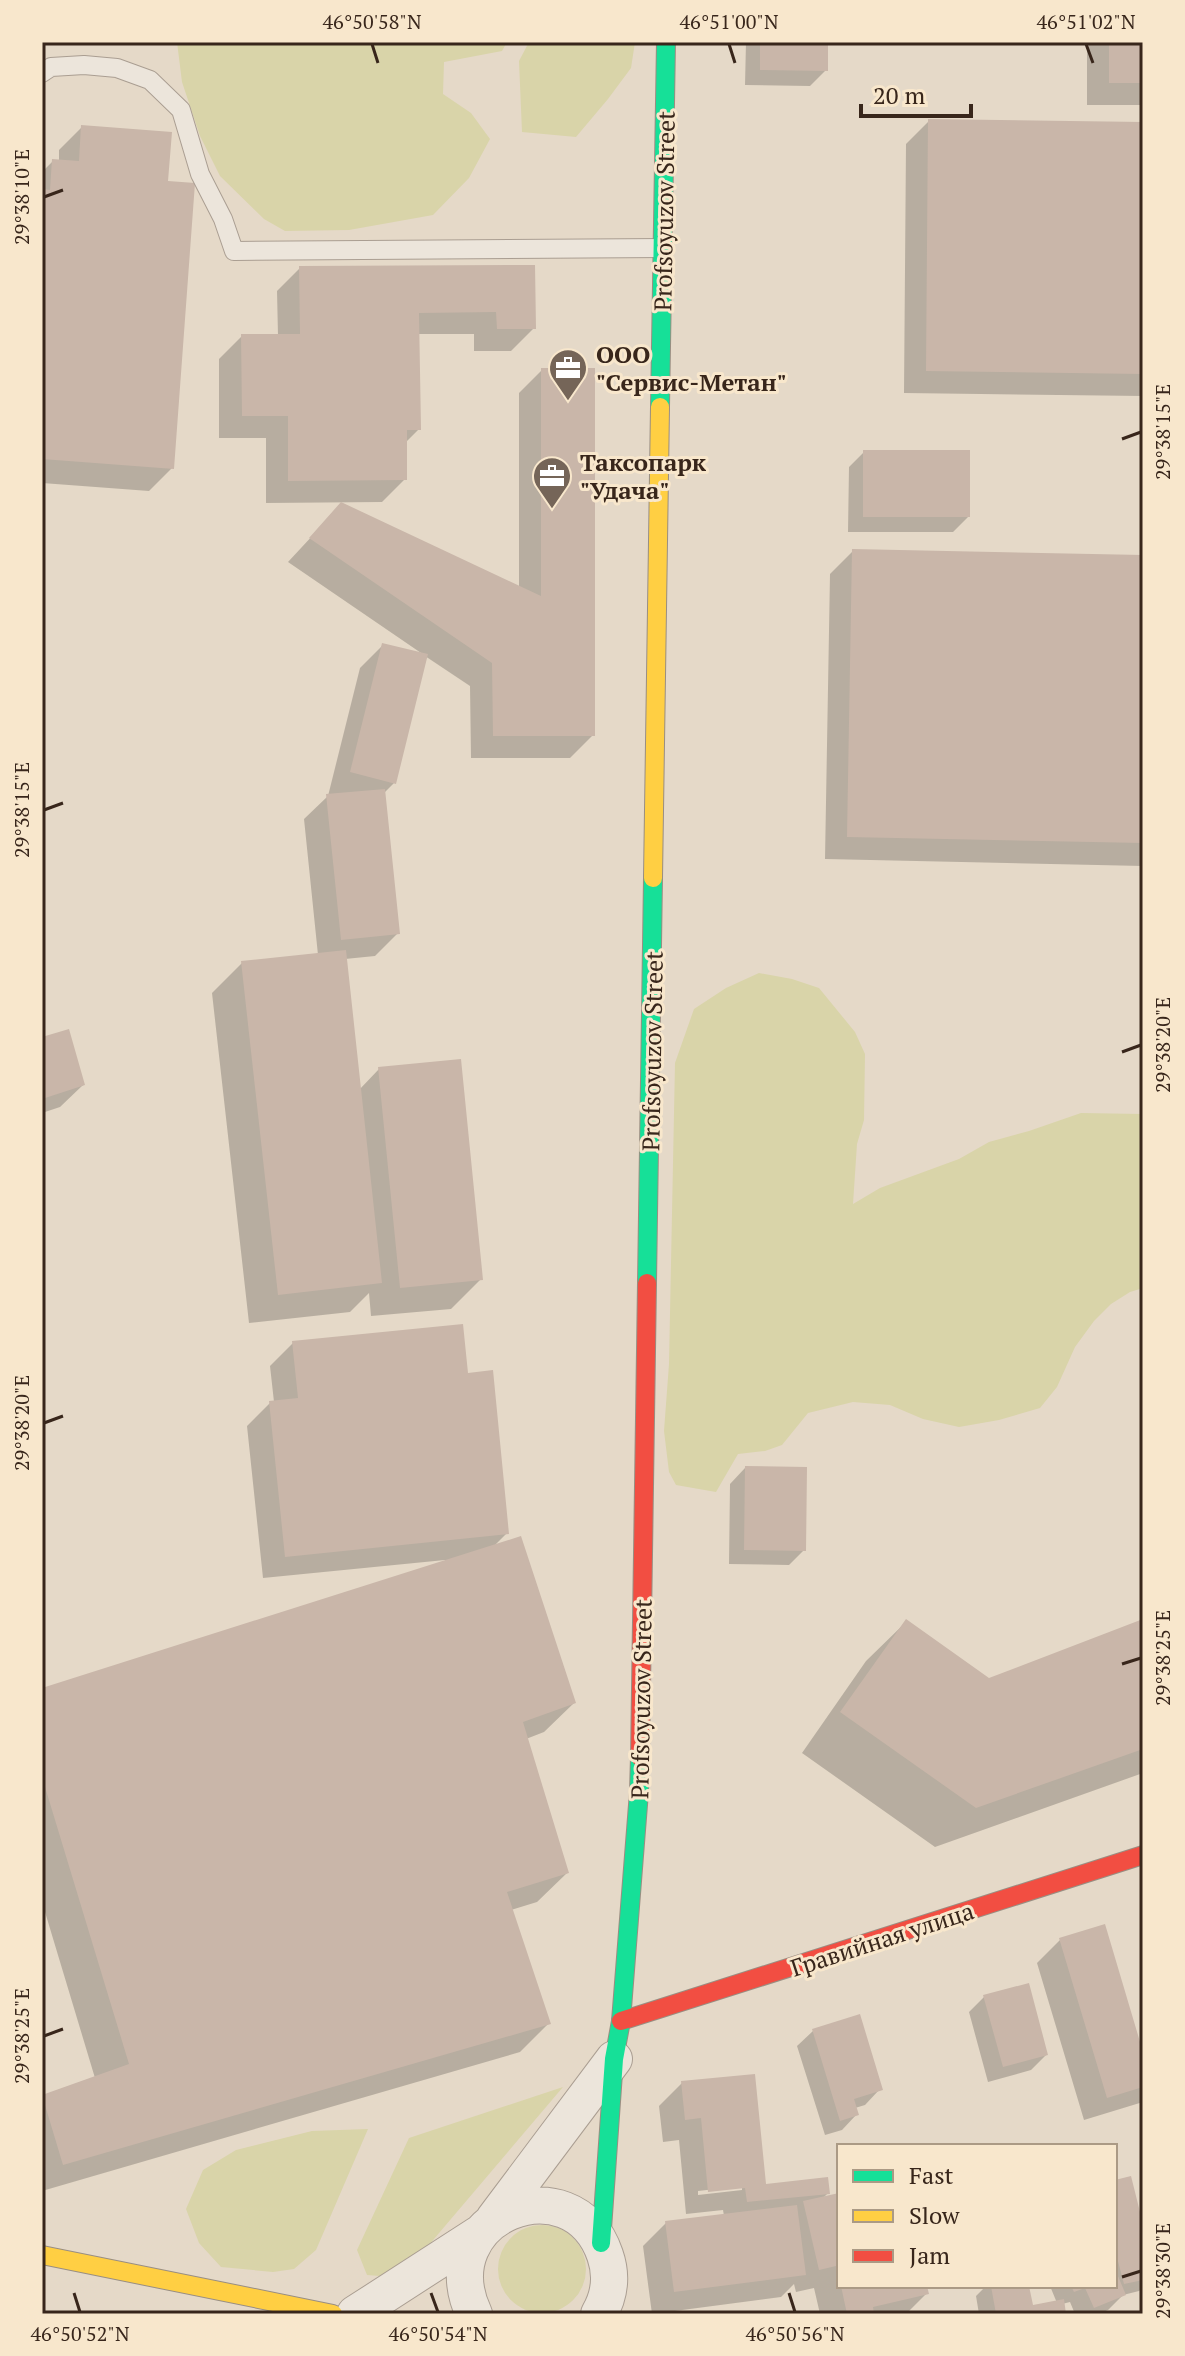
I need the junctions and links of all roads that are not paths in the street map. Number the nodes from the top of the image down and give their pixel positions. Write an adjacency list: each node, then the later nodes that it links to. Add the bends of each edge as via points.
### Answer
1 (666, 42): 3 (street, Profsoyuzov Street)
2 (42, 73): 3 (lane, via 51,67 84,65 117,68 150,80 181,110 200,174 234,251)
3 (664, 248): 5 (street, Profsoyuzov Street, via 640,1777)
4 (1143, 1855): 5 (street, Гравийная улица)
5 (621, 2021): 6 (street, Profsoyuzov Street)
6 (614, 2059): 7 (street, Profsoyuzov Street); 8 (street, Profsoyuzov Street)
7 (486, 2226): 8 (street, via 512,2209 552,2207 572,2214); 12 (street); 13 (street, via 469,2252 464,2272)
8 (601, 2243): 10 (street, via 608,2263)
9 (42, 2255): 11 (street)
10 (607, 2310)
11 (333, 2314)
12 (355, 2314)
13 (474, 2314)

